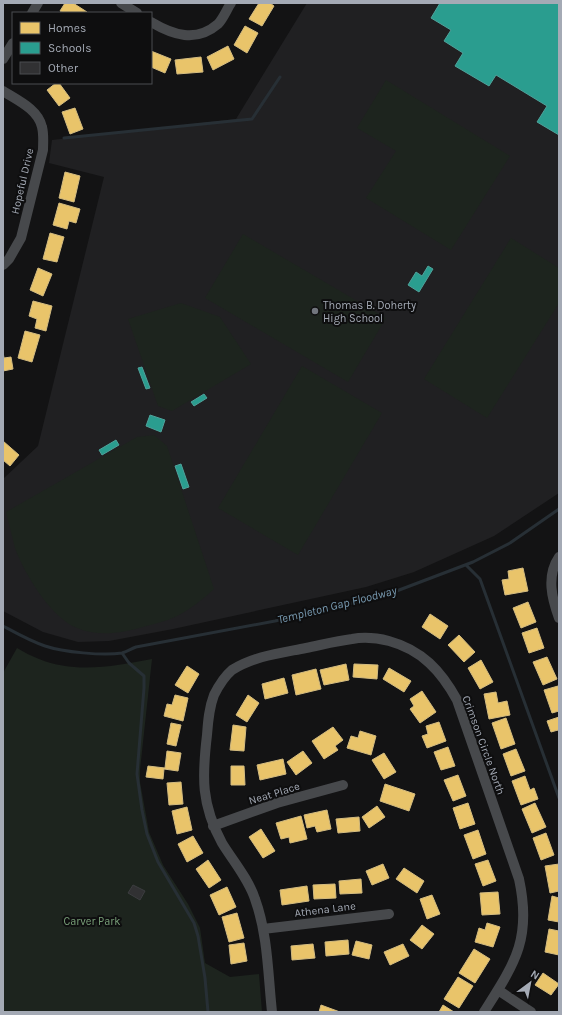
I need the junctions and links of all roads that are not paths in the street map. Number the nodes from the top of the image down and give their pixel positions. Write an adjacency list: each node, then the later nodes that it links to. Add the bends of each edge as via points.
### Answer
1 (38, 3): 4 (street)
2 (121, 3): 5 (street)
3 (232, 3): 6 (street, via 219,24 194,35 180,36)
4 (33, 12)
5 (135, 12)
6 (152, 23)
7 (12, 45): 8 (street)
8 (3, 59)
9 (3, 91): 10 (street, Hopeful Drive, via 37,116 42,127 43,150 21,238 9,260)
10 (3, 265)
11 (559, 558): 12 (street, via 552,573 550,586)
12 (559, 618)
13 (343, 785): 14 (street, Neat Place, via 277,803)
14 (213, 826): 16 (street, Crimson Circle North, via 250,887); 17 (street, Crimson Circle North, via 208,813 203,764 214,696 231,671 262,657 353,639 388,641 421,656 435,668 457,700 523,896 522,940)
15 (389, 914): 16 (street, Athena Lane)
16 (263, 929): 18 (street, Crimson Circle North)
17 (498, 990): 19 (street, Crimson Circle North); 20 (street)
18 (272, 1012)
19 (484, 1012)
20 (531, 1012)

